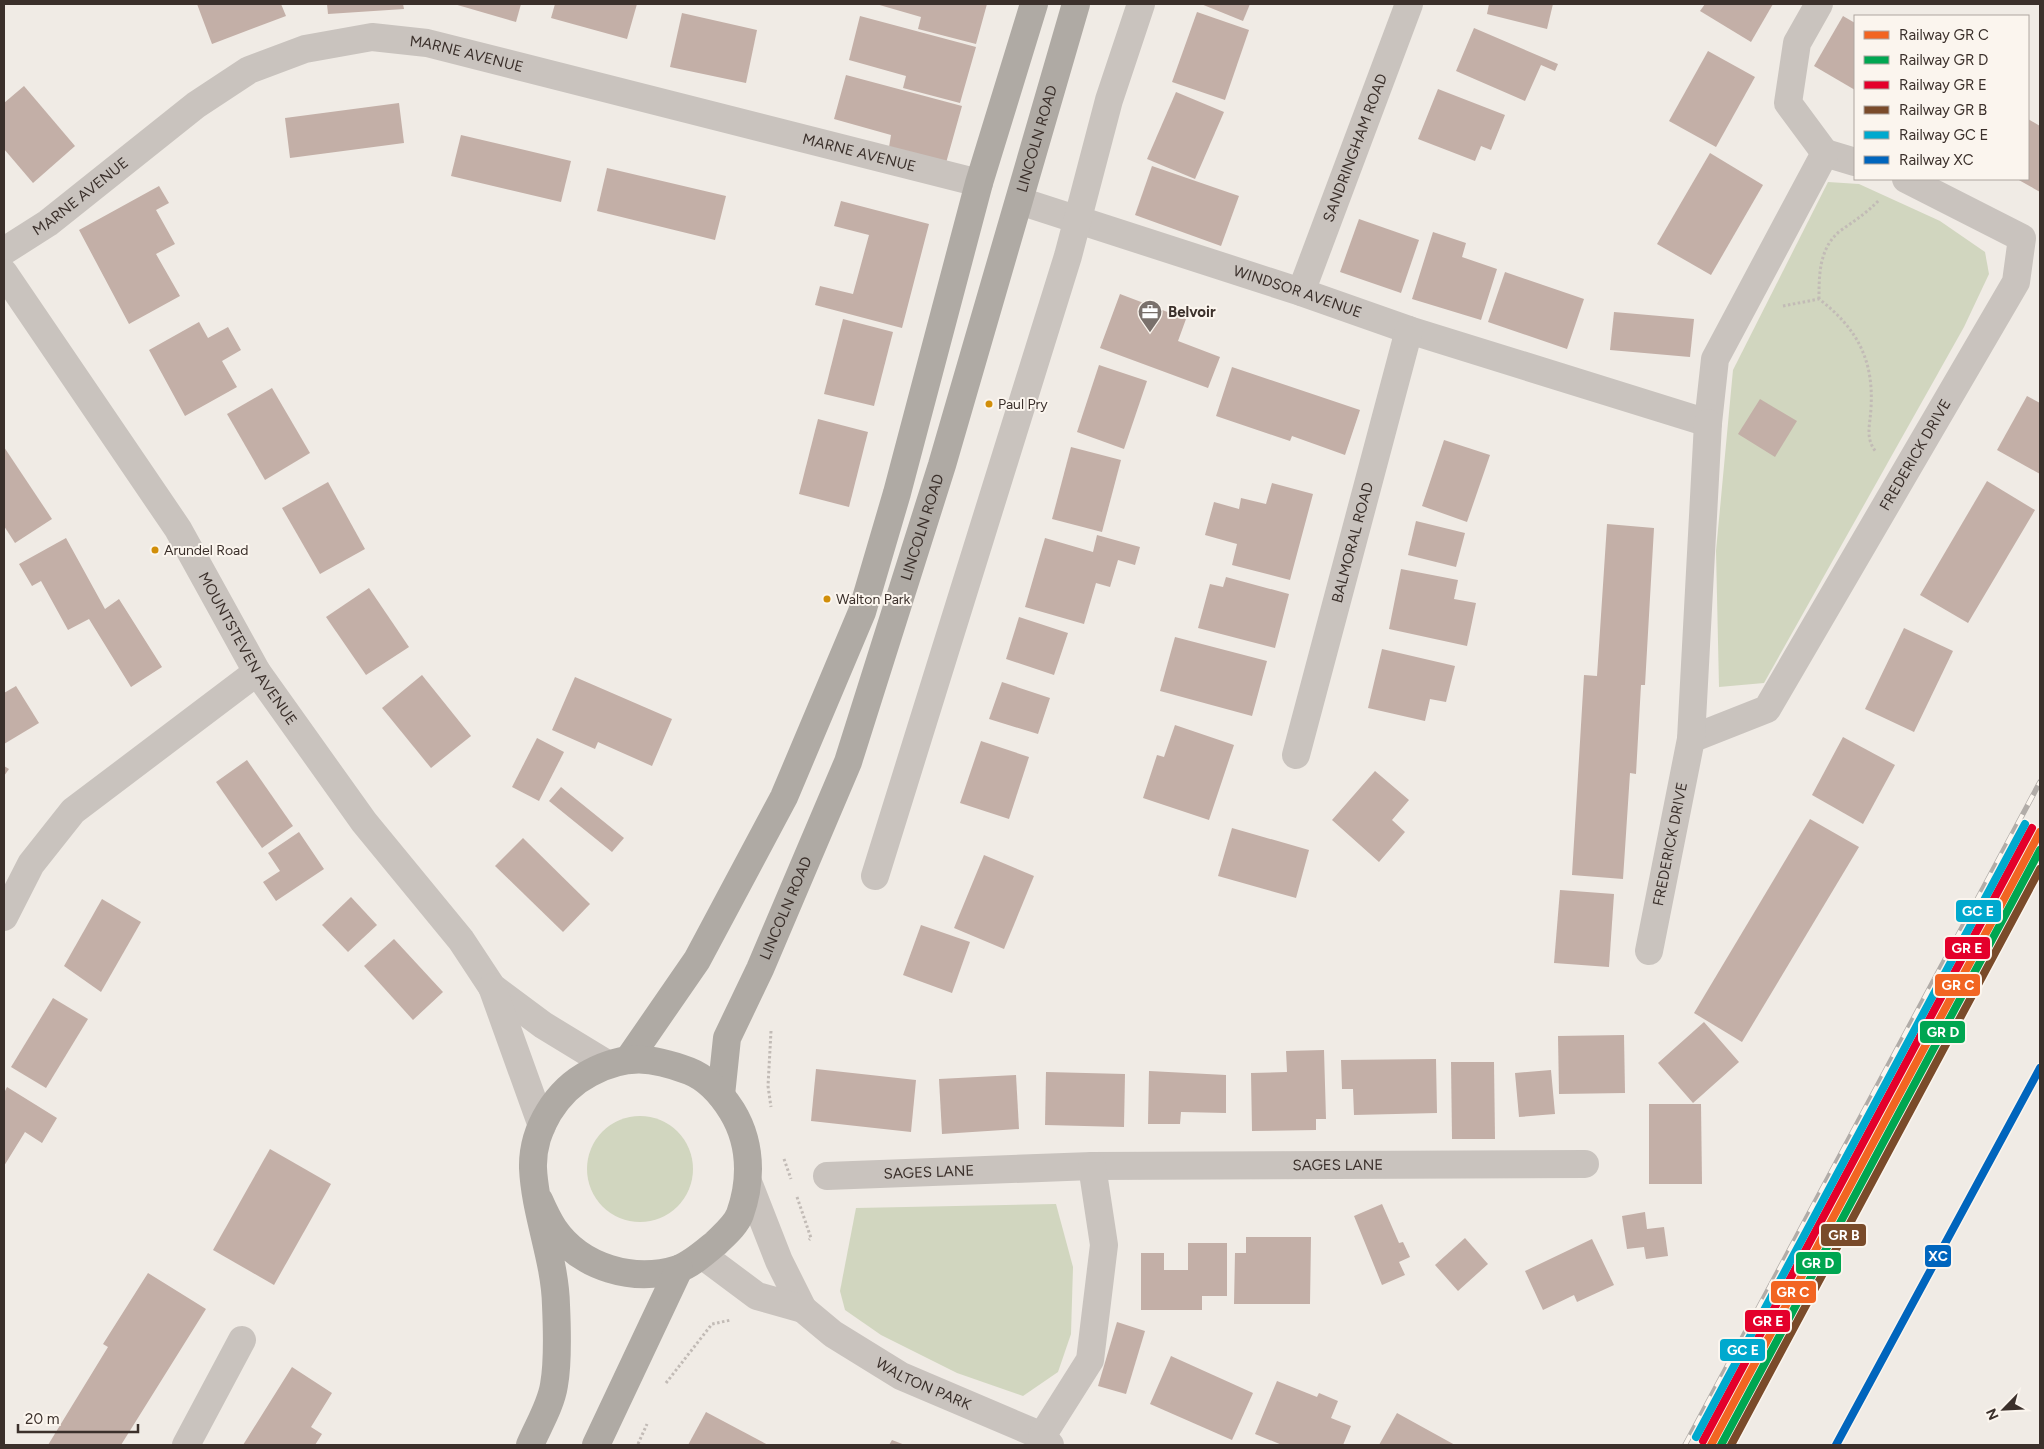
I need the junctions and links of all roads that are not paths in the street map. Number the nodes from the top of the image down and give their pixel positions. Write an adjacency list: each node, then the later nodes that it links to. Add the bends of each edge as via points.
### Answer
1 (1034, 4): 9 (highway)
2 (1076, 4): 10 (highway, LINCOLN ROAD)
3 (1141, 4): 11 (street, via 1109,100)
4 (1409, 4): 15 (street, SANDRINGHAM ROAD)
5 (1820, 4): 6 (street, via 1797,44 1788,103)
6 (1825, 153): 7 (street); 17 (street, FREDERICK DRIVE, via 1715,359)
7 (1854, 162)
8 (1908, 180): 12 (street, FREDERICK DRIVE)
9 (979, 183): 13 (street, MARNE AVENUE, via 427,43 372,37 305,49 249,70 196,105 48,223); 25 (highway, via 862,612 784,797 697,960)
10 (1020, 201): 11 (street, WINDSOR AVENUE); 26 (highway, LINCOLN ROAD, via 942,466 848,762 760,969 727,1038)
11 (1076, 219): 15 (street, WINDSOR AVENUE); 21 (street, via 1068,256)
12 (2031, 232): 19 (street, FREDERICK DRIVE, via 2016,282 1767,709)
13 (4, 251)
14 (4, 272): 18 (street, MOUNTSTEVEN AVENUE, via 178,530)
15 (1301, 292): 16 (street, WINDSOR AVENUE)
16 (1409, 330): 17 (street, WINDSOR AVENUE); 20 (street, BALMORAL ROAD)
17 (1708, 423): 19 (street, FREDERICK DRIVE)
18 (257, 672): 22 (street, via 73,811 31,864); 24 (street, MOUNTSTEVEN AVENUE, via 364,822 461,940)
19 (1691, 739): 23 (street, FREDERICK DRIVE)
20 (1296, 755)
21 (874, 876)
22 (4, 917)
23 (1649, 951)
24 (492, 987): 25 (street, MOUNTSTEVEN AVENUE, via 543,1025); 27 (street, MOUNTSTEVEN AVENUE)
25 (618, 1062): 26 (highway, via 662,1061 695,1073); 27 (highway, via 577,1080 554,1104)
26 (722, 1095): 31 (highway, via 740,1124 748,1153)
27 (542, 1126): 32 (highway, via 533,1167)
28 (1585, 1164): 29 (street, SAGES LANE)
29 (1092, 1166): 30 (street, SAGES LANE); 37 (street, via 1104,1245 1090,1360)
30 (827, 1176)
31 (748, 1182): 33 (highway, via 740,1216); 35 (street, WALTON PARK, via 779,1261)
32 (539, 1200): 34 (highway, via 554,1230 578,1254 599,1266 622,1273 647,1274); 39 (highway, via 556,1304 554,1384)
33 (702, 1255): 34 (highway); 35 (street, WALTON PARK, via 757,1296)
34 (679, 1269): 40 (highway)
35 (803, 1309): 37 (street, WALTON PARK, via 833,1334 901,1376)
36 (242, 1340): 38 (street)
37 (1046, 1440)
38 (186, 1445)
39 (530, 1445)
40 (596, 1445)

